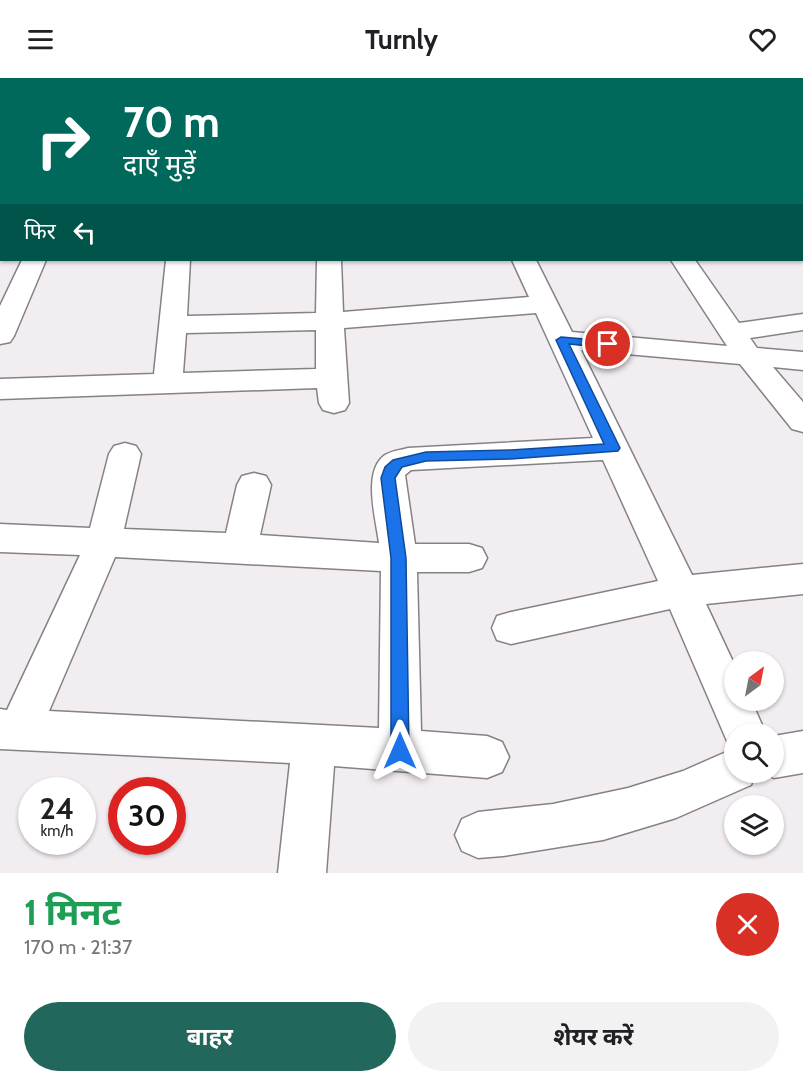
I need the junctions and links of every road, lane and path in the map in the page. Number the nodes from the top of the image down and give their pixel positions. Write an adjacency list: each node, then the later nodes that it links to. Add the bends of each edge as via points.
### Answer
1 (178, 261): 9 (street)
2 (329, 261): 7 (street)
3 (524, 261): 6 (street)
4 (684, 261): 10 (street)
5 (25, 265): 11 (street)
6 (544, 304): 7 (street); 12 (street)
7 (331, 321): 9 (street); 15 (street, via 333,390)
8 (803, 322): 10 (street)
9 (172, 325): 15 (street)
10 (732, 332): 13 (street)
11 (0, 336)
12 (561, 340): 13 (street); 18 (street)
13 (749, 357): 14 (street); 17 (street)
14 (803, 361)
15 (168, 383): 16 (street)
16 (0, 389)
17 (803, 422)
18 (613, 448): 24 (street, via 426,457 397,463 388,478); 27 (street)
19 (125, 454): 22 (street)
20 (254, 484): 23 (street)
21 (0, 538): 22 (street)
22 (104, 541): 23 (street); 30 (street)
23 (240, 548): 24 (street)
24 (399, 558): 25 (street); 32 (street)
25 (469, 558)
26 (803, 579): 27 (street)
27 (681, 591): 28 (street); 29 (street)
28 (511, 628)
29 (741, 723)
30 (9, 730): 31 (street)
31 (314, 744): 32 (street); 38 (street)
32 (400, 751): 35 (street)
33 (803, 752): 34 (street)
34 (784, 755)
35 (487, 757)
36 (724, 775): 37 (street, via 676,796 620,813 522,832)
37 (478, 835)
38 (302, 873)

